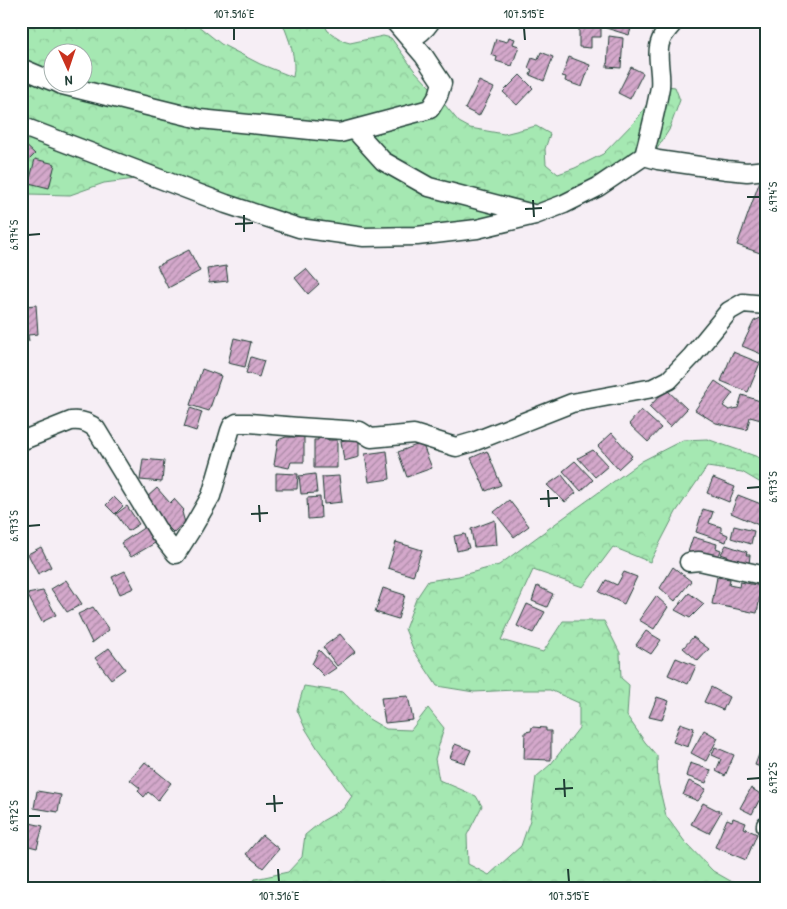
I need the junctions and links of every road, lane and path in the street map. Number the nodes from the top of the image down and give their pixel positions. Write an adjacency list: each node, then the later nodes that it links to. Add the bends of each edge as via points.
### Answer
1 (394, 21): 4 (street)
2 (431, 21): 4 (street, via 419,36)
3 (675, 21): 10 (street, via 661,40 660,85)
4 (410, 39): 9 (street, via 442,82 438,96 430,109)
5 (21, 68): 6 (street)
6 (42, 77)
7 (90, 92): 9 (street, via 200,119 340,133)
8 (21, 126): 12 (street, via 226,204 299,228 364,236 417,236 477,229)
9 (355, 130): 12 (street, via 383,160 429,187)
10 (644, 156): 11 (street, via 727,170); 12 (street, via 598,187)
11 (766, 170)
12 (535, 214)
13 (766, 305): 14 (street, via 743,303 729,311 669,380 653,388 572,403 456,447 414,434 371,438 360,431 237,423 230,431 211,496 176,554 90,424 71,421)
14 (21, 441)
15 (689, 562): 16 (street, via 699,560)
16 (766, 576)

